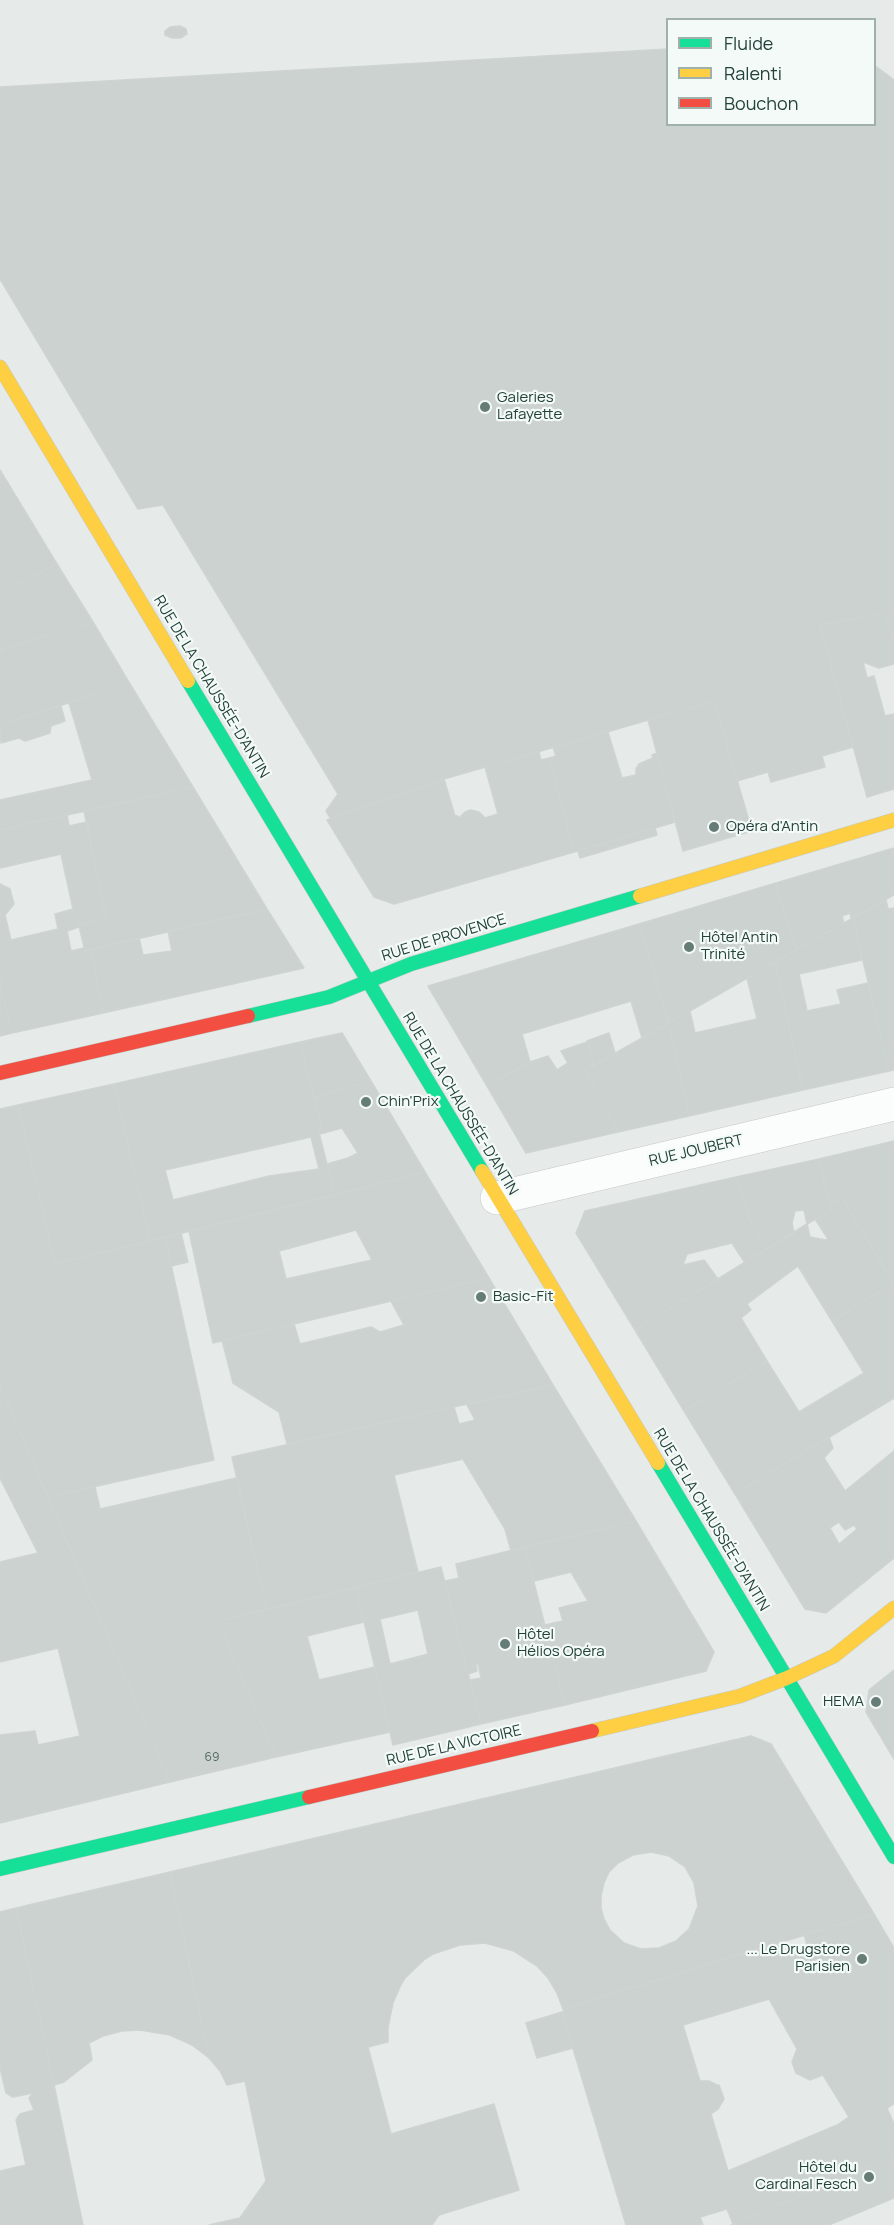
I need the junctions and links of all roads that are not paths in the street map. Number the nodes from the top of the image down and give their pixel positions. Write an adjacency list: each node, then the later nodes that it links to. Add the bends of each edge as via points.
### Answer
1 (0, 367): 3 (street, RUE DE LA CHAUSSÉE-D'ANTIN)
2 (894, 820): 3 (street, RUE DE PROVENCE, via 411,964)
3 (367, 981): 4 (street, RUE DE PROVENCE, via 316,1000); 6 (street, RUE DE LA CHAUSSÉE-D'ANTIN)
4 (0, 1073)
5 (894, 1104): 6 (street, RUE JOUBERT)
6 (497, 1198): 8 (street, RUE DE LA CHAUSSÉE-D'ANTIN)
7 (894, 1608): 8 (street, RUE DE LA VICTOIRE, via 834,1656)
8 (787, 1678): 9 (street, RUE DE LA CHAUSSÉE-D'ANTIN); 10 (street, RUE DE LA VICTOIRE, via 740,1696)
9 (894, 1857)
10 (0, 1869)

